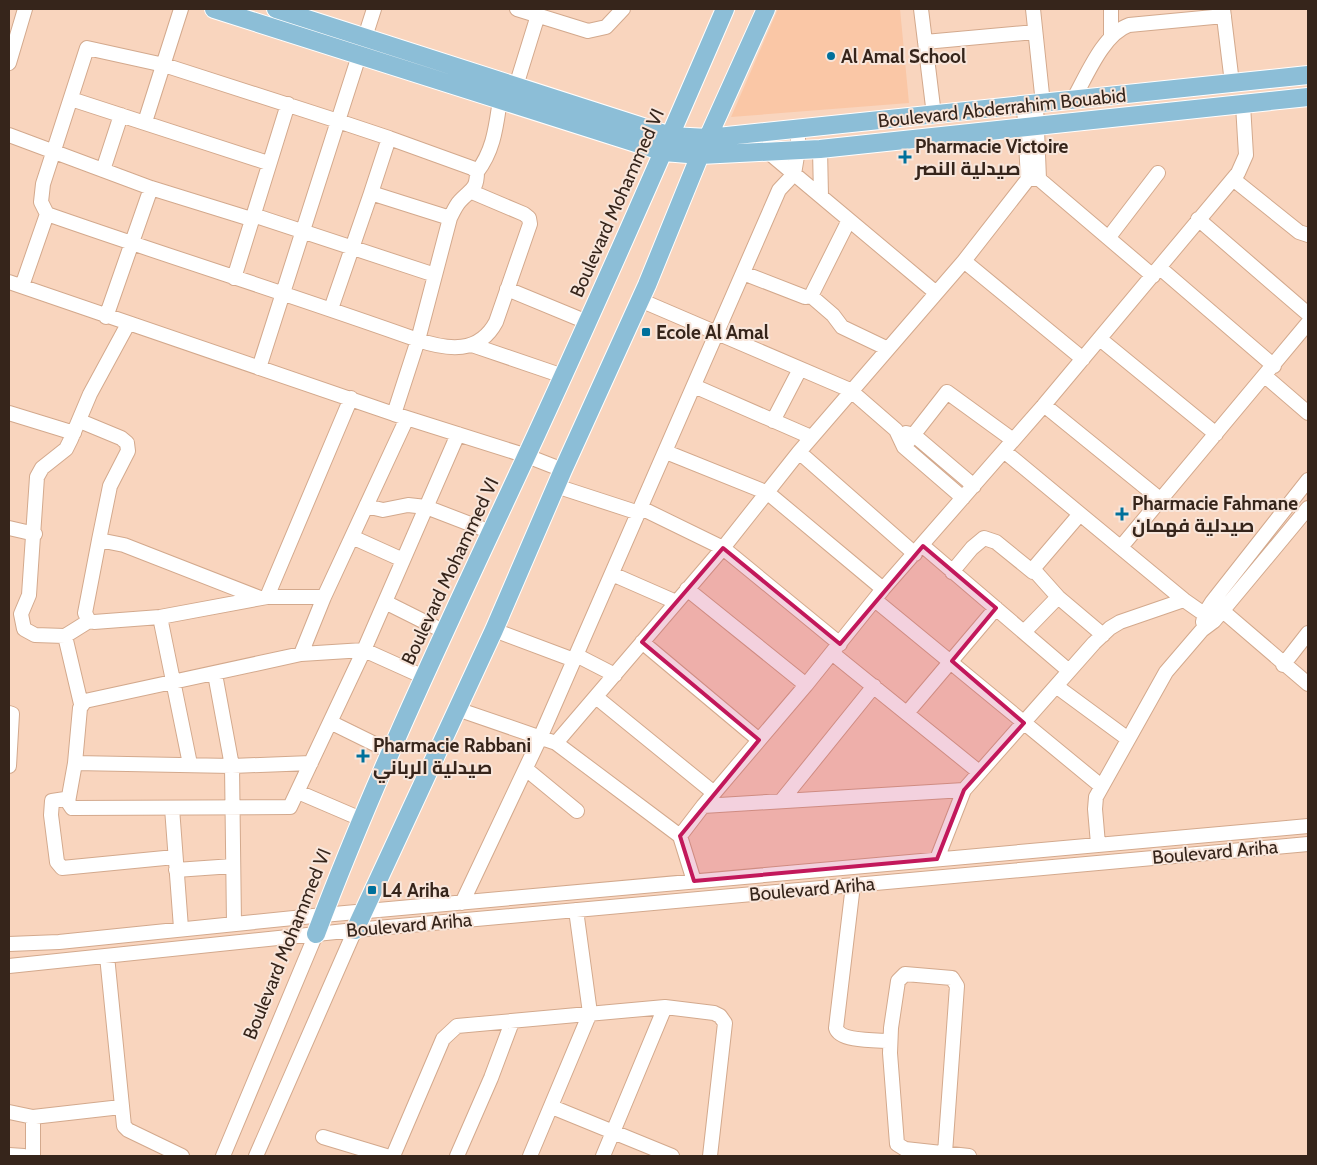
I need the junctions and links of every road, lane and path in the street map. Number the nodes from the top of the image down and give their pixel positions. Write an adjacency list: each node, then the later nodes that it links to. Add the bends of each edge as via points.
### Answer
1 (25, 9): 20 (street)
2 (181, 9): 21 (street)
3 (214, 9): 19 (main road)
4 (276, 9): 17 (main road)
5 (374, 9): 17 (street)
6 (517, 9): 14 (street)
7 (623, 9): 14 (street, via 610,24 588,31)
8 (725, 9): 41 (main road, Boulevard Mohammed VI)
9 (766, 9): 40 (main road)
10 (922, 9): 18 (street)
11 (1033, 9): 15 (street)
12 (1111, 9): 16 (street)
13 (1223, 12): 16 (street, via 1129,25); 23 (street)
14 (546, 14): 24 (street)
15 (1035, 32): 18 (street); 30 (street)
16 (1111, 36): 28 (street)
17 (365, 37): 19 (street); 24 (main road)
18 (925, 42): 33 (street)
19 (360, 56): 27 (main road); 34 (street)
20 (9, 63)
21 (164, 65): 26 (street, via 87,48); 29 (street); 35 (street)
22 (1308, 76): 23 (main road, Boulevard Abderrahim Bouabid)
23 (1232, 83): 28 (main road, Boulevard Abderrahim Bouabid)
24 (516, 86): 41 (main road)
25 (1308, 97): 31 (main road, Boulevard Abderrahim Bouabid)
26 (70, 98): 32 (street); 44 (street)
27 (500, 100): 41 (main road); 49 (street, via 493,142 487,159)
28 (1073, 100): 30 (main road, Boulevard Abderrahim Bouabid)
29 (288, 104): 34 (street); 47 (street)
30 (1034, 105): 33 (main road, Boulevard Abderrahim Bouabid); 36 (street)
31 (1243, 105): 36 (main road, Boulevard Abderrahim Bouabid); 52 (street, via 1246,155)
32 (121, 115): 35 (street); 48 (street)
33 (934, 115): 37 (main road, Boulevard Abderrahim Bouabid)
34 (338, 121): 39 (street); 63 (street)
35 (146, 122): 47 (street)
36 (1032, 126): 42 (main road, Boulevard Abderrahim Bouabid); 53 (street)
37 (798, 130): 40 (main road, Boulevard Abderrahim Bouabid); 43 (street)
38 (9, 135): 44 (street)
39 (389, 138): 49 (street); 56 (street)
40 (708, 138): 41 (main road, Boulevard Abderrahim Bouabid); 46 (main road)
41 (667, 144): 46 (main road, Boulevard Abderrahim Bouabid); 82 (main road, Boulevard Mohammed VI)
42 (820, 148): 43 (main road, Boulevard Abderrahim Bouabid); 57 (street)
43 (798, 150): 45 (main road, Boulevard Abderrahim Bouabid); 51 (street)
44 (54, 151): 48 (street); 58 (street, via 41,195)
45 (768, 152): 46 (main road, Boulevard Abderrahim Bouabid); 51 (street)
46 (700, 155): 78 (main road)
47 (268, 163): 59 (street)
48 (103, 170): 54 (street)
49 (477, 172): 55 (street)
50 (1158, 173): 65 (street)
51 (794, 174): 57 (street); 70 (street, via 779,190)
52 (1234, 178): 61 (street); 64 (street, via 1299,232)
53 (1034, 179): 65 (street); 68 (street)
54 (151, 188): 59 (street); 66 (street)
55 (472, 192): 60 (street, via 458,203); 74 (street, via 529,218 530,224)
56 (371, 193): 60 (street); 67 (street)
57 (821, 196): 62 (street)
58 (47, 214): 66 (street); 73 (street)
59 (252, 217): 63 (street); 72 (street)
60 (450, 218): 71 (street)
61 (1198, 219): 69 (street); 80 (street)
62 (849, 220): 75 (street); 77 (street)
63 (303, 230): 67 (street); 76 (street)
64 (1308, 235)
65 (1109, 237): 69 (street)
66 (132, 244): 72 (street); 81 (street)
67 (353, 247): 71 (street); 79 (street)
68 (964, 261): 75 (street); 90 (street)
69 (1156, 272): 86 (street); 93 (street)
70 (743, 273): 77 (street, via 805,297); 85 (street)
71 (435, 275): 87 (street)
72 (234, 278): 76 (street)
73 (15, 284): 81 (street)
74 (507, 289): 82 (street); 88 (street, via 489,334)
75 (935, 292): 89 (street)
76 (282, 294): 79 (street); 91 (street)
77 (811, 296): 89 (street, via 842,326)
78 (640, 300): 85 (street); 114 (main road)
79 (331, 309): 87 (street)
80 (1308, 314)
81 (106, 317): 84 (street)
82 (587, 322): 94 (main road, Boulevard Mohammed VI)
83 (1308, 323): 93 (street)
84 (128, 324): 91 (street); 103 (street, via 90,394)
85 (718, 333): 92 (street); 95 (street)
86 (1100, 339): 90 (street); 106 (street)
87 (418, 340): 88 (street, via 447,347); 101 (street)
88 (472, 345): 94 (street)
89 (886, 348): 96 (street)
90 (1083, 359): 98 (street)
91 (259, 368): 97 (street)
92 (800, 368): 96 (street); 102 (street)
93 (1270, 371): 100 (street); 106 (street)
94 (563, 376): 113 (main road, Boulevard Mohammed VI)
95 (694, 386): 102 (street); 111 (street)
96 (850, 390): 104 (street); 108 (street)
97 (351, 398): 101 (street); 141 (street)
98 (1044, 405): 109 (street); 119 (street)
99 (9, 414): 103 (street)
100 (1308, 414)
101 (400, 416): 105 (street); 120 (street)
102 (773, 420): 108 (street)
103 (77, 427): 127 (street, via 66,449 42,468 37,477); 129 (street, via 121,438 127,443 128,451 106,498)
104 (896, 430): 107 (street); 110 (street)
105 (458, 434): 113 (street); 121 (street)
106 (1216, 434): 119 (street)
107 (914, 435): 109 (street, via 947,392); 110 (street); 116 (street)
108 (811, 437): 112 (street)
109 (1008, 446): 116 (street); 124 (street)
110 (904, 447): 118 (street)
111 (666, 452): 117 (street); 123 (street)
112 (799, 452): 117 (street); 132 (street)
113 (527, 456): 114 (street); 126 (main road, Boulevard Mohammed VI)
114 (559, 478): 123 (street); 149 (main road)
115 (1308, 480): 146 (street)
116 (974, 486): 118 (street)
117 (768, 493): 131 (street); 138 (street)
118 (963, 498): 132 (street)
119 (1161, 500): 130 (street)
120 (366, 506): 121 (street, via 383,510 408,505); 128 (street)
121 (426, 507): 126 (street); 133 (street)
122 (1308, 508): 146 (street)
123 (640, 511): 131 (street); 136 (street)
124 (1080, 514): 130 (street); 135 (street, via 1034,567)
125 (9, 528): 127 (street)
126 (491, 532): 150 (main road, Boulevard Mohammed VI)
127 (34, 534): 154 (street, via 29,595 21,614 24,629 35,635)
128 (352, 537): 133 (street); 139 (street)
129 (99, 540): 141 (street, via 124,545); 148 (street, via 85,613)
130 (1122, 547): 142 (street)
131 (723, 548): 137 (street); 156 (street)
132 (919, 550): 134 (street); 138 (street)
133 (403, 560): 143 (street)
134 (952, 572): 135 (street, via 984,538 996,542); 145 (street)
135 (1034, 572): 140 (street)
136 (612, 574): 144 (street); 159 (street)
137 (687, 589): 144 (street); 168 (street)
138 (879, 594): 156 (street); 160 (street)
139 (324, 596): 141 (street); 158 (street)
140 (1058, 597): 151 (street); 153 (street)
141 (263, 598): 147 (street)
142 (1184, 600): 146 (street); 153 (street, via 1120,622)
143 (385, 602): 150 (street); 157 (street)
144 (676, 602): 155 (street)
145 (996, 608): 151 (street); 160 (street)
146 (1214, 612): 161 (street); 179 (street, via 1166,672)
147 (160, 617): 148 (street); 166 (street)
148 (89, 621): 154 (street)
149 (494, 630): 159 (street); 173 (main road)
150 (445, 632): 165 (main road, Boulevard Mohammed VI)
151 (1024, 632): 162 (street)
152 (1308, 632): 161 (street)
153 (1103, 635): 162 (street)
154 (65, 636): 172 (street)
155 (642, 642): 164 (street); 180 (street)
156 (836, 649): 168 (street); 169 (street)
157 (364, 650): 158 (street); 165 (street); 176 (street)
158 (301, 654): 163 (street)
159 (575, 658): 164 (street); 178 (street)
160 (952, 661): 174 (street); 177 (street)
161 (1284, 665): 167 (street)
162 (1069, 671): 170 (street)
163 (215, 674): 166 (street); 187 (street)
164 (615, 674): 171 (street)
165 (424, 677): 182 (main road, Boulevard Mohammed VI)
166 (172, 683): 172 (street); 185 (street)
167 (1308, 684)
168 (806, 685): 180 (street)
169 (874, 686): 174 (street); 194 (street)
170 (1056, 686): 177 (street); 179 (street)
171 (596, 697): 181 (street); 193 (street)
172 (81, 704): 183 (street)
173 (457, 709): 178 (street); 212 (main road)
174 (907, 713): 189 (street)
175 (9, 714): 186 (street, via 12,714)
176 (330, 722): 182 (street); 184 (street)
177 (1024, 724): 189 (street); 190 (street)
178 (540, 738): 181 (street); 188 (street)
179 (1128, 739): 190 (street)
180 (759, 740): 193 (street)
181 (556, 743): 202 (street)
182 (391, 752): 200 (main road, Boulevard Mohammed VI)
183 (75, 763): 185 (street); 195 (street)
184 (311, 763): 187 (street); 192 (street)
185 (190, 764): 187 (street)
186 (9, 766)
187 (232, 766): 198 (street)
188 (526, 768): 199 (street); 210 (street)
189 (979, 772): 191 (street)
190 (1101, 786): 203 (street, via 1095,809)
191 (964, 790): 194 (street); 205 (street)
192 (298, 792): 198 (street, via 290,807); 200 (street)
193 (714, 793): 196 (street)
194 (782, 800): 196 (street)
195 (68, 802): 197 (street, via 72,808); 206 (street, via 65,799 52,801 57,862 62,868)
196 (703, 806): 202 (street)
197 (172, 808): 198 (street); 206 (street)
198 (232, 809): 207 (street)
199 (577, 811)
200 (361, 819): 213 (main road, Boulevard Mohammed VI)
201 (1308, 826): 203 (street, Boulevard Ariha)
202 (680, 836): 208 (street)
203 (1098, 844): 205 (street, Boulevard Ariha)
204 (1308, 844): 209 (street, Boulevard Ariha)
205 (937, 859): 208 (street, Boulevard Ariha)
206 (176, 864): 207 (street); 215 (street)
207 (233, 866): 214 (street)
208 (694, 881): 210 (street, Boulevard Ariha)
209 (853, 885): 211 (street, Boulevard Ariha); 224 (street, via 837,1033 844,1037)
210 (462, 903): 212 (street, Boulevard Ariha)
211 (576, 910): 216 (street, Boulevard Ariha); 222 (street)
212 (363, 911): 213 (street, Boulevard Ariha); 216 (main road)
213 (323, 915): 214 (street, Boulevard Ariha); 217 (main road, Boulevard Mohammed VI)
214 (234, 924): 215 (street, Boulevard Ariha)
215 (180, 928): 218 (street, Boulevard Ariha, via 59,942)
216 (355, 930): 217 (street, Boulevard Ariha); 237 (street)
217 (316, 934): 219 (street, Boulevard Ariha); 236 (street, Boulevard Mohammed VI)
218 (9, 944)
219 (107, 956): 220 (street, Boulevard Ariha); 225 (street)
220 (9, 966)
221 (665, 1007): 222 (street); 229 (street); 244 (street, via 714,1013 725,1023)
222 (590, 1013): 223 (street); 226 (street)
223 (512, 1022): 239 (street, via 457,1026 448,1032); 240 (street)
224 (890, 1041): 231 (street, via 898,1144 905,1149); 231 (street, via 900,976 955,980 958,986)
225 (121, 1107): 228 (street); 235 (street, via 124,1126 128,1130)
226 (552, 1107): 229 (street); 241 (street)
227 (9, 1112): 228 (street)
228 (33, 1117): 234 (street)
229 (613, 1133): 242 (street); 243 (street)
230 (322, 1137): 238 (street)
231 (946, 1153): 245 (street)
232 (9, 1155): 233 (street)
233 (24, 1156)
234 (33, 1156)
235 (182, 1156)
236 (223, 1156)
237 (256, 1156)
238 (386, 1156)
239 (393, 1156)
240 (457, 1156)
241 (530, 1156)
242 (603, 1156)
243 (672, 1156)
244 (710, 1156)
245 (969, 1156)

